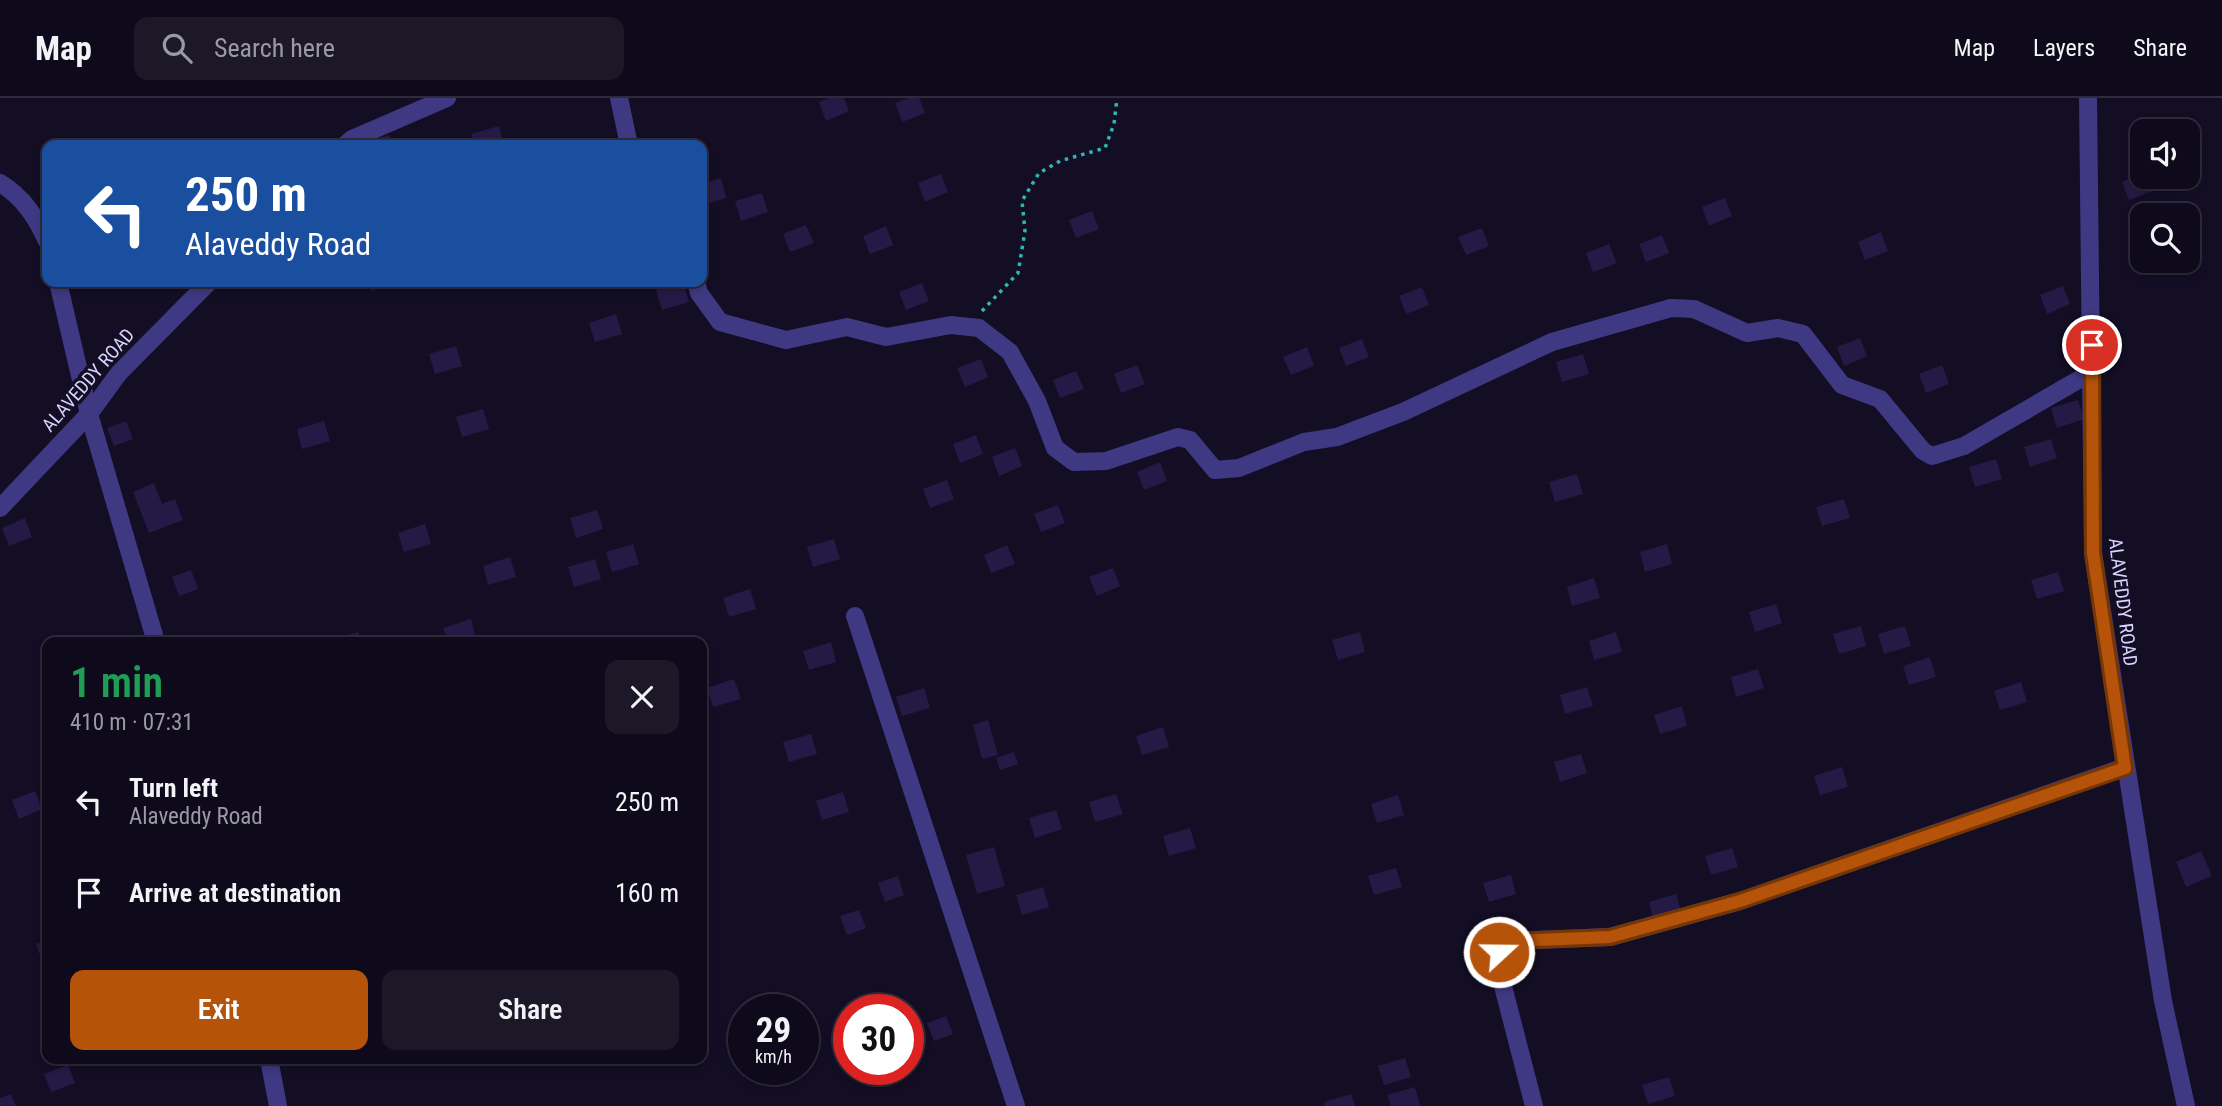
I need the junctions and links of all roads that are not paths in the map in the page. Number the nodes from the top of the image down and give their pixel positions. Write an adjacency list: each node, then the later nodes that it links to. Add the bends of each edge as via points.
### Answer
1 (447, 98): 4 (street)
2 (619, 98): 5 (street)
3 (2088, 98): 11 (street, ALAVEDDY ROAD)
4 (351, 140)
5 (628, 140)
6 (0, 183): 7 (street, via 36,216)
7 (42, 230)
8 (59, 287): 12 (street)
9 (204, 287): 12 (street, ALAVEDDY ROAD, via 119,373)
10 (697, 287): 11 (street, via 720,323 786,340 847,327 886,337 951,325 979,328 1010,352 1037,401 1055,448 1074,462 1106,461 1178,436 1190,440 1214,470 1239,468 1304,442 1337,437 1403,412 1552,342 1671,308 1695,309 1746,333 1777,328 1803,334 1842,385 1880,399 1932,456 1964,446)
11 (2092, 372): 16 (street, ALAVEDDY ROAD, via 2093,553)
12 (89, 414): 13 (street, ALAVEDDY ROAD); 15 (street)
13 (0, 508)
14 (855, 615): 19 (street)
15 (155, 637)
16 (2125, 768): 20 (street, via 1740,901 1610,937 1514,941 1499,952 1497,967); 21 (street, ALAVEDDY ROAD)
17 (270, 1064): 18 (street)
18 (278, 1106)
19 (1016, 1106)
20 (1534, 1106)
21 (2186, 1106)

